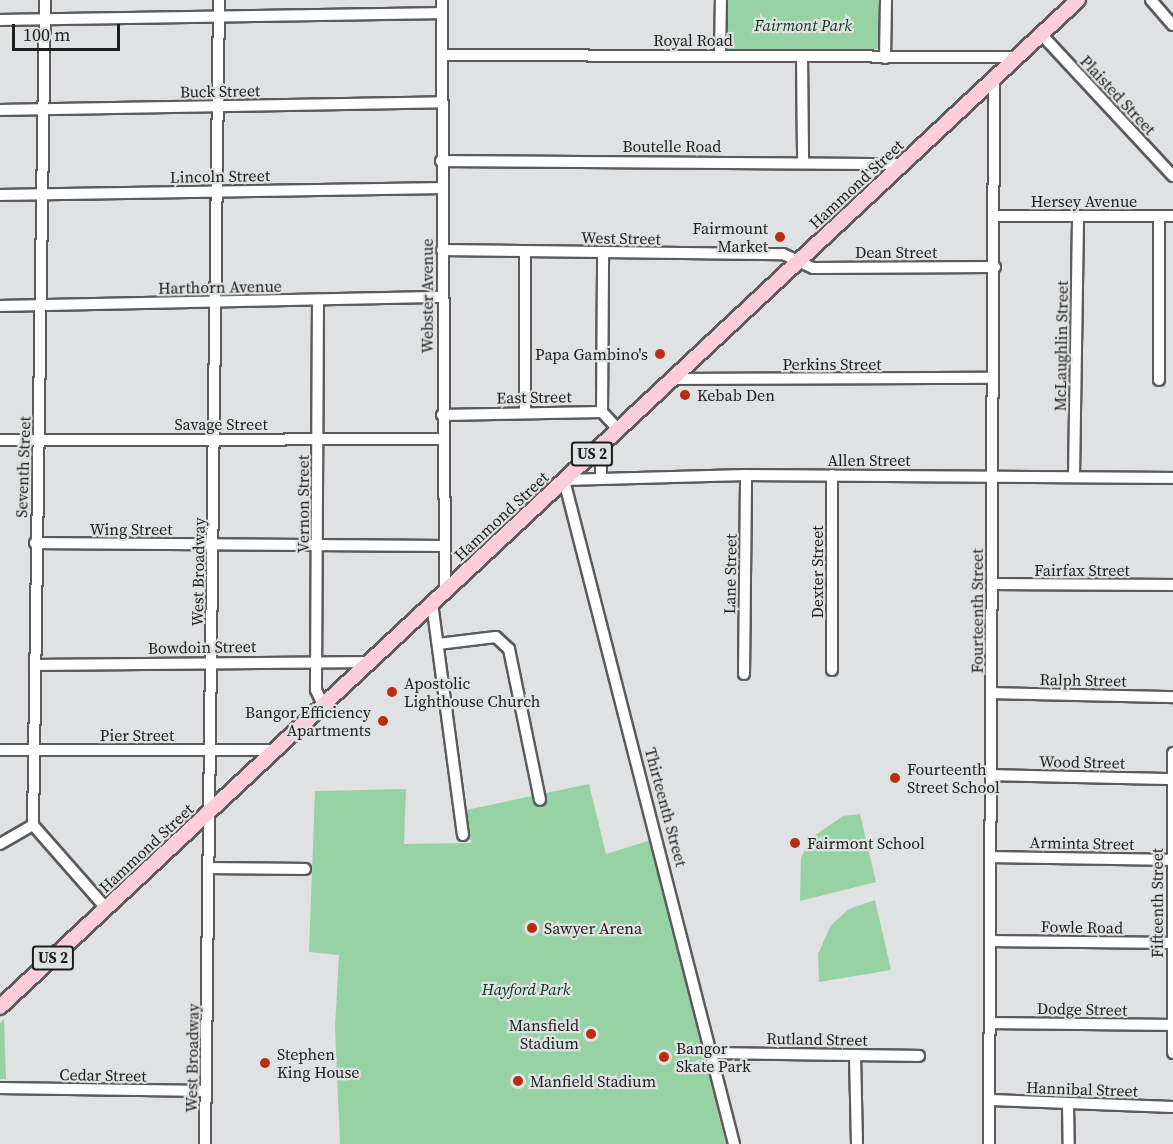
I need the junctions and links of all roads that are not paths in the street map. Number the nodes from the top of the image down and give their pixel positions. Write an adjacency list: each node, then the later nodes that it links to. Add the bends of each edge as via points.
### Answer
1 (45, 0): 10 (street, Seventh Street)
2 (219, 0): 9 (street, West Broadway)
3 (442, 0): 8 (street, Webster Avenue)
4 (721, 0): 15 (street)
5 (886, 0): 18 (street)
6 (1078, 0): 13 (main road, Hammond Street / US 2)
7 (1151, 0): 12 (street)
8 (442, 13): 9 (street); 14 (street, Webster Avenue)
9 (219, 16): 10 (street); 21 (street, West Broadway)
10 (46, 19): 11 (street); 23 (street, Seventh Street)
11 (0, 20)
12 (1173, 25)
13 (1041, 34): 17 (main road, Hammond Street / US 2); 27 (street, Plaisted Street)
14 (442, 55): 15 (street, Royal Road); 20 (street, Webster Avenue)
15 (720, 55): 16 (street, Royal Road)
16 (802, 57): 18 (street, Royal Road); 25 (street)
17 (1016, 57): 18 (street, Royal Road); 19 (main road, Hammond Street / US 2)
18 (885, 58)
19 (994, 78): 26 (main road, Hammond Street / US 2); 32 (street, Fourteenth Street)
20 (441, 102): 21 (street, Buck Street); 24 (street, Webster Avenue)
21 (220, 106): 23 (street, Buck Street); 29 (street, West Broadway)
22 (0, 110): 23 (street, Buck Street)
23 (46, 110): 30 (street, Seventh Street)
24 (441, 161): 25 (street, Boutelle Road); 28 (street, Webster Avenue)
25 (803, 161): 26 (street, Boutelle Road)
26 (902, 164): 39 (main road, Hammond Street / US 2)
27 (1173, 176)
28 (441, 188): 29 (street, Lincoln Street); 36 (street, Webster Avenue)
29 (220, 191): 30 (street, Lincoln Street); 43 (street, West Broadway)
30 (46, 194): 31 (street, Lincoln Street); 45 (street, Seventh Street)
31 (0, 195)
32 (995, 216): 33 (street, Hersey Avenue); 40 (street, Fourteenth Street)
33 (1078, 216): 34 (street, Hersey Avenue); 63 (street, McLaughlin Street)
34 (1159, 216): 35 (street, Hersey Avenue); 48 (street)
35 (1173, 216)
36 (442, 250): 37 (street, West Street); 41 (street, Webster Avenue)
37 (525, 252): 38 (street, West Street); 49 (street)
38 (603, 253): 39 (street, West Street, via 783,254); 50 (street)
39 (798, 261): 40 (street, Dean Street, via 816,268); 47 (main road, Hammond Street / US 2)
40 (995, 267): 46 (street, Fourteenth Street)
41 (441, 297): 42 (street, Harthorn Avenue); 51 (street, Webster Avenue)
42 (318, 300): 43 (street, Harthorn Avenue); 56 (street, Vernon Street)
43 (218, 303): 45 (street, Harthorn Avenue); 53 (street, West Broadway)
44 (0, 306): 45 (street, Harthorn Avenue)
45 (43, 306): 57 (street, Seventh Street)
46 (993, 378): 47 (street, Perkins Street); 62 (street, Fourteenth Street)
47 (672, 379): 52 (main road, Hammond Street / US 2)
48 (1159, 380)
49 (525, 412): 50 (street, East Street); 51 (street, East Street)
50 (602, 412): 52 (street)
51 (442, 415): 54 (street, Webster Avenue)
52 (618, 429): 58 (main road, Hammond Street / US 2)
53 (216, 439): 56 (street, Savage Street); 57 (street, Savage Street); 67 (street, West Broadway)
54 (442, 439): 56 (street, Savage Street); 69 (street, Webster Avenue)
55 (0, 440): 57 (street, Savage Street)
56 (318, 440): 68 (street, Vernon Street)
57 (40, 441): 66 (street, Seventh Street)
58 (601, 445): 60 (street); 65 (main road, Hammond Street / US 2)
59 (746, 474): 60 (street, Allen Street); 61 (street, Allen Street); 80 (street, Lane Street)
60 (601, 475): 65 (street, Allen Street)
61 (832, 475): 62 (street, Allen Street); 79 (street, Dexter Street)
62 (992, 476): 63 (street, Allen Street); 70 (street, Fourteenth Street)
63 (1074, 476): 64 (street, Allen Street)
64 (1173, 478)
65 (564, 480): 72 (main road, Hammond Street / US 2); 106 (street, Thirteenth Street)
66 (35, 543): 67 (street, Wing Street); 78 (street, Seventh Street)
67 (213, 544): 68 (street, Wing Street); 75 (street, West Broadway)
68 (318, 546): 69 (street, Wing Street); 76 (street, Vernon Street)
69 (442, 546): 72 (street, Webster Avenue)
70 (992, 584): 71 (street, Fairfax Street); 81 (street, Fourteenth Street)
71 (1173, 585)
72 (445, 591): 73 (main road, Hammond Street / US 2)
73 (432, 603): 74 (street); 77 (main road, Hammond Street / US 2)
74 (438, 644): 91 (street, via 496,637 509,649); 94 (street)
75 (213, 661): 76 (street, Bowdoin Street); 78 (street, Bowdoin Street); 87 (street, West Broadway)
76 (317, 662): 77 (street, Bowdoin Street); 83 (street, Vernon Street, via 317,699)
77 (369, 663): 83 (main road, Hammond Street / US 2)
78 (35, 665): 86 (street, Seventh Street)
79 (832, 670)
80 (744, 674)
81 (992, 693): 82 (street, Ralph Street); 89 (street, Fourteenth Street)
82 (1173, 697)
83 (323, 705): 85 (main road, Hammond Street / US 2)
84 (0, 750): 86 (street, Pier Street)
85 (274, 750): 87 (street, Pier Street); 92 (main road, Hammond Street / US 2)
86 (34, 751): 87 (street, Pier Street); 93 (street, Seventh Street)
87 (212, 751): 92 (street, West Broadway)
88 (1173, 753): 90 (street, Fifteenth Street)
89 (991, 775): 90 (street, Wood Street); 96 (street, Fourteenth Street)
90 (1173, 779): 97 (street, Fifteenth Street)
91 (540, 800)
92 (212, 808): 98 (street, West Broadway); 100 (main road, Hammond Street / US 2)
93 (33, 825): 95 (street); 100 (street)
94 (464, 835)
95 (0, 844)
96 (992, 857): 97 (street, Arminta Street); 101 (street, Fourteenth Street)
97 (1173, 860): 102 (street, Fifteenth Street)
98 (211, 868): 99 (street); 111 (street, West Broadway)
99 (304, 869)
100 (106, 908): 103 (main road, Hammond Street / US 2)
101 (991, 941): 102 (street, Fowle Road); 104 (street, Fourteenth Street)
102 (1172, 943): 105 (street, Fifteenth Street)
103 (0, 1007)
104 (991, 1023): 105 (street, Dodge Street); 112 (street, Fourteenth Street)
105 (1172, 1025): 107 (street, Fifteenth Street)
106 (714, 1053): 108 (street, Rutland Street); 116 (street, Thirteenth Street)
107 (1173, 1053)
108 (855, 1055): 109 (street, Rutland Street); 117 (street)
109 (919, 1056)
110 (0, 1088): 111 (street, Cedar Street)
111 (205, 1091): 115 (street, West Broadway)
112 (991, 1100): 113 (street, Hannibal Street); 118 (street, Fourteenth Street)
113 (1068, 1105): 114 (street, Hannibal Street); 119 (street)
114 (1173, 1107)
115 (205, 1144)
116 (734, 1144)
117 (857, 1144)
118 (989, 1144)
119 (1069, 1144)

